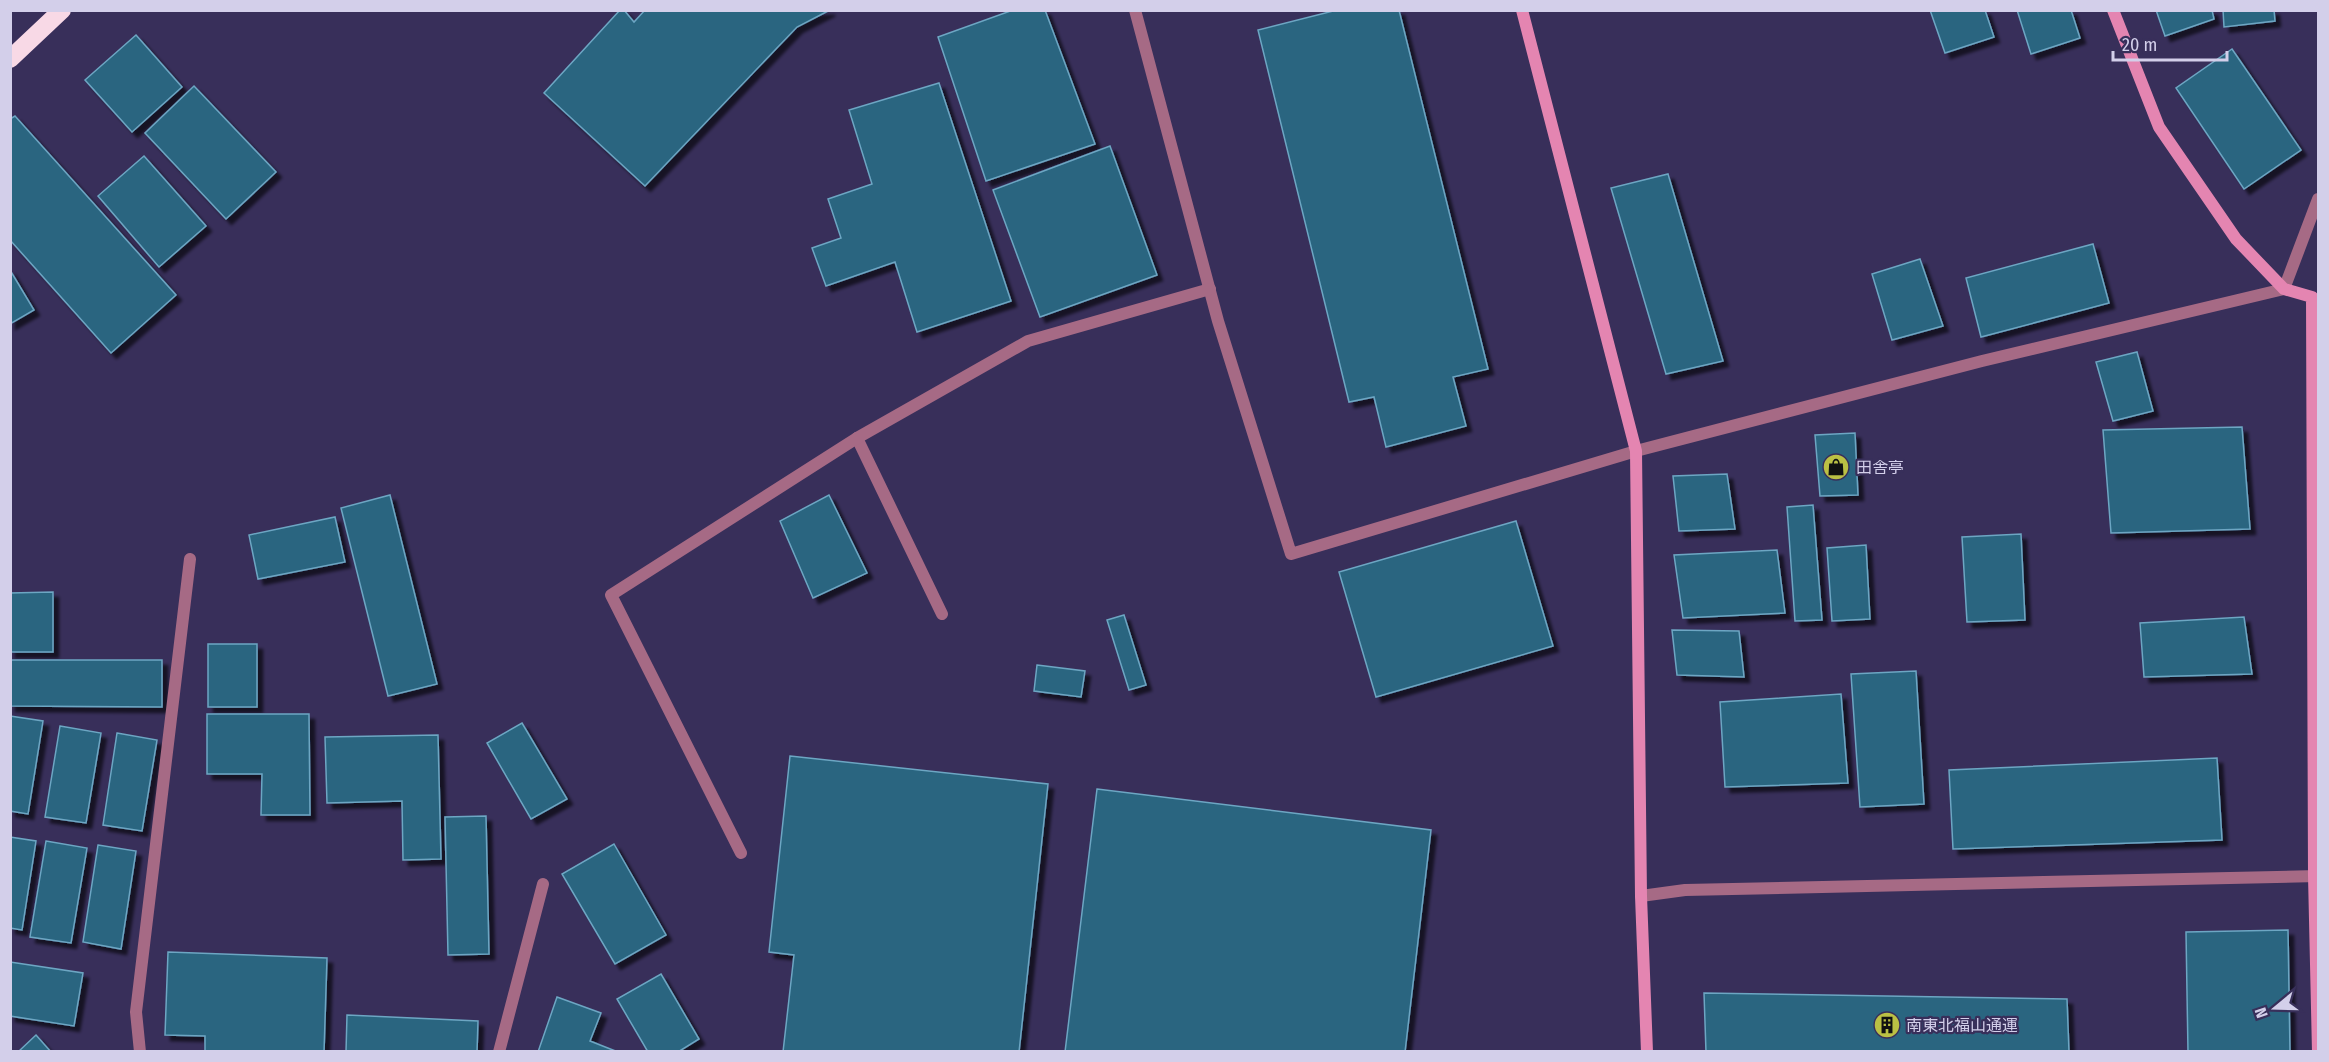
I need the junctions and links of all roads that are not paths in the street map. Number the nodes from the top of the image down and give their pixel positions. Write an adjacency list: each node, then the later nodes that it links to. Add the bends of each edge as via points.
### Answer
1 (62, 10): 5 (highway)
2 (1135, 10): 7 (street)
3 (1522, 10): 11 (street)
4 (2113, 10): 8 (street, via 2159,127 2236,239)
5 (10, 59)
6 (2319, 199): 8 (street)
7 (1210, 289): 10 (street, via 1028,341); 11 (street, via 1291,554)
8 (2284, 290): 9 (street); 11 (street, via 1971,364)
9 (2315, 297): 15 (street)
10 (857, 438): 13 (street); 14 (street, via 611,595)
11 (1636, 450): 17 (street)
12 (190, 559): 18 (street, via 136,1012)
13 (942, 614)
14 (741, 853)
15 (2316, 876): 17 (street, via 1708,890); 21 (street)
16 (543, 884): 19 (street)
17 (1641, 896): 20 (street)
18 (140, 1052)
19 (498, 1052)
20 (1647, 1052)
21 (2318, 1052)

